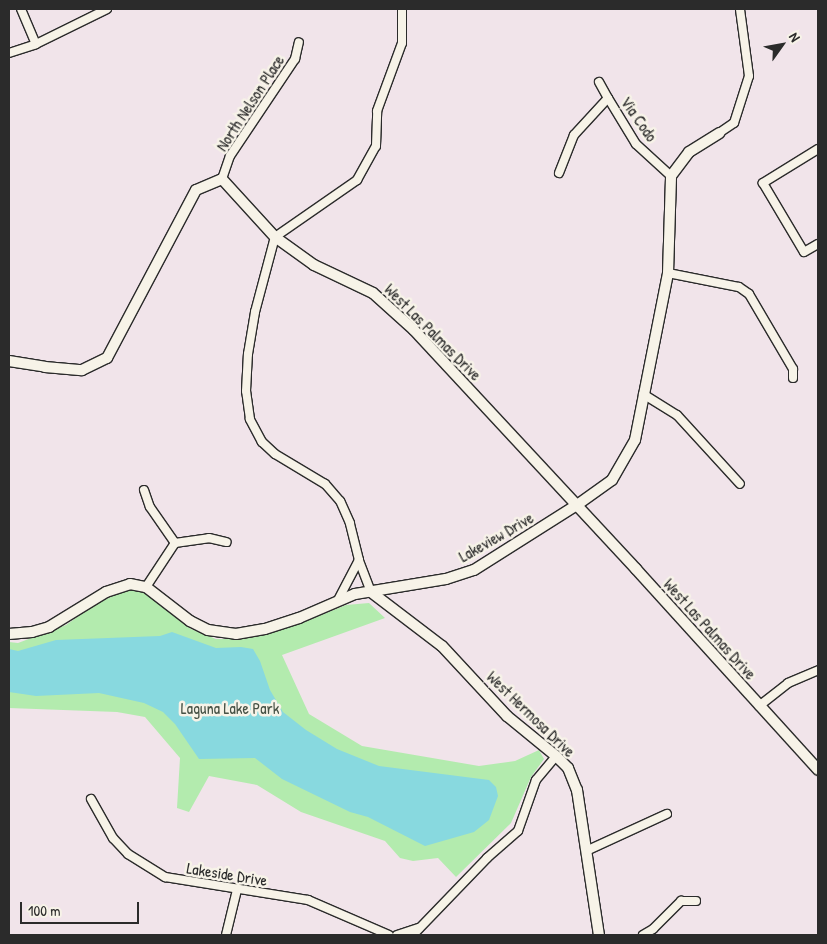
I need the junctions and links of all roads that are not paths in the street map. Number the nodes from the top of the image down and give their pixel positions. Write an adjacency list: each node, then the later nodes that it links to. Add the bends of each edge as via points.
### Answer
1 (21, 9): 6 (street)
2 (402, 9): 15 (street, via 402,43 378,110 376,146 371,155 357,180)
3 (740, 9): 10 (street, via 749,76 734,123)
4 (103, 10): 6 (street)
5 (299, 42): 14 (street, North Nelson Place, via 295,59 230,156)
6 (36, 44): 7 (street)
7 (9, 53)
8 (599, 82): 9 (street)
9 (608, 98): 12 (street, Via Codo, via 574,135); 13 (street, Via Codo, via 636,144)
10 (719, 133): 13 (street, via 689,152)
11 (818, 149): 16 (street, via 763,183 804,252)
12 (559, 173)
13 (671, 176): 17 (street, Lakeview Drive)
14 (222, 179): 15 (street, West Las Palmas Drive); 18 (street, via 196,190 107,358 82,370)
15 (275, 237): 23 (street, West Las Palmas Drive, via 314,265 373,292 414,330); 26 (street, via 255,312 248,354 246,391 249,414 256,433 271,451 321,481 337,496 350,523)
16 (818, 244)
17 (668, 273): 19 (street, via 739,287 749,294 793,369); 20 (street, Lakeview Drive)
18 (9, 361)
19 (793, 378)
20 (643, 394): 21 (street, via 677,416); 23 (street, Lakeview Drive, via 635,440 612,480)
21 (740, 484)
22 (144, 490): 25 (street, via 150,507)
23 (577, 506): 28 (street, Lakeview Drive, via 474,570 446,579); 32 (street, West Las Palmas Drive)
24 (228, 542): 25 (street, via 209,538)
25 (174, 543): 27 (street)
26 (359, 560): 28 (street); 29 (street)
27 (146, 587): 29 (street, Lakeview Drive, via 190,621 208,630 227,634 282,624); 30 (street, via 135,584 119,586 54,625 32,632)
28 (371, 592): 29 (street, Lakeview Drive); 33 (street, West Hermosa Drive, via 442,646 507,716)
29 (338, 600)
30 (9, 634)
31 (818, 670): 32 (street, via 788,683)
32 (759, 706): 34 (street, West Las Palmas Drive)
33 (556, 756): 37 (street, West Hermosa Drive, via 568,768 575,784); 40 (street, via 536,780 518,831 487,858)
34 (818, 770)
35 (91, 799): 38 (street, Lakeside Drive, via 114,838 128,854 150,870 173,880)
36 (667, 814): 37 (street)
37 (586, 851): 45 (street, West Hermosa Drive)
38 (236, 890): 41 (street); 42 (street, Lakeside Drive, via 308,900)
39 (696, 901): 46 (street, via 681,901)
40 (421, 927): 43 (street); 44 (street)
41 (226, 935)
42 (389, 935)
43 (397, 935)
44 (413, 935)
45 (599, 935)
46 (643, 935)

